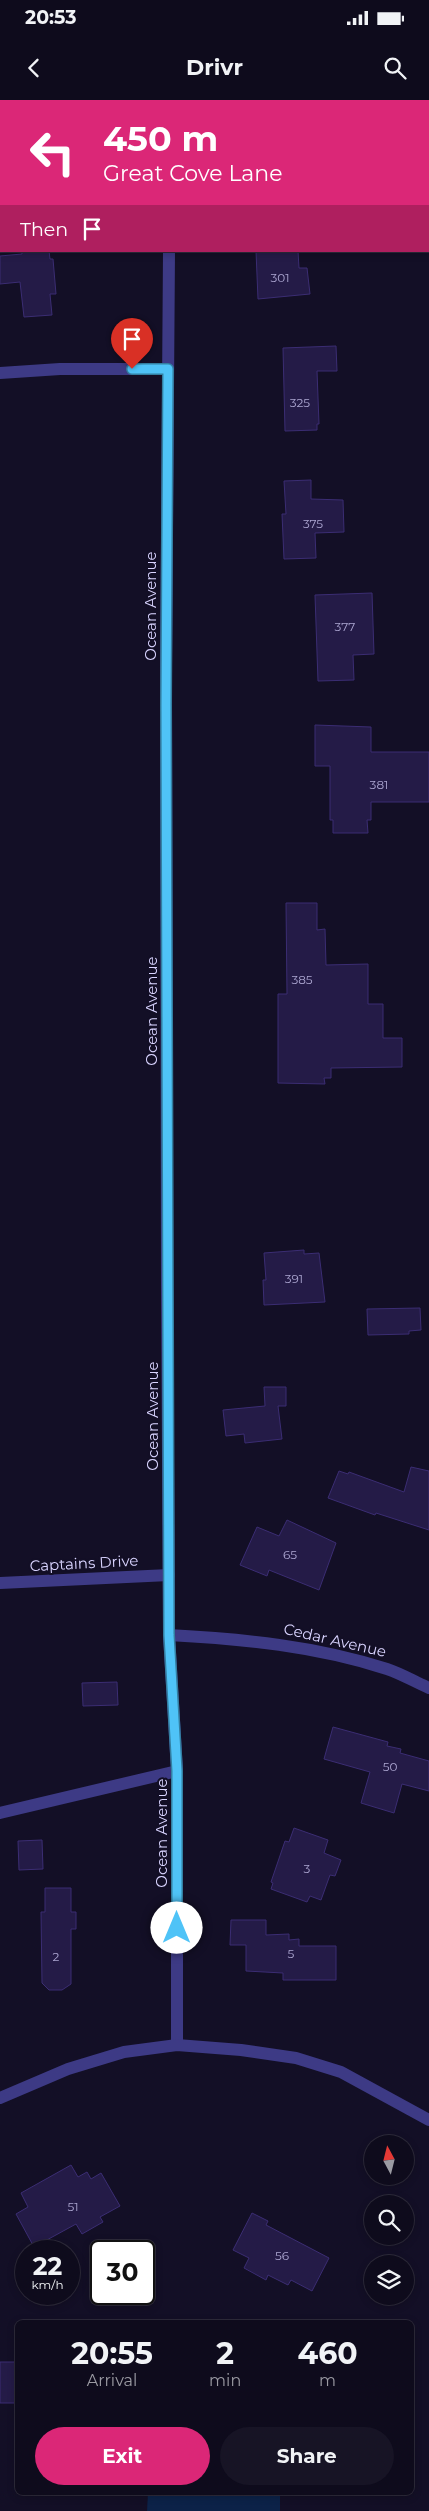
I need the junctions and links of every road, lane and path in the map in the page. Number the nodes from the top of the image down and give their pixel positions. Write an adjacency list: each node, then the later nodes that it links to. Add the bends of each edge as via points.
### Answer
1 (169, 252): 2 (street, Ocean Avenue)
2 (168, 369): 3 (street, via 60,369); 4 (street, Ocean Avenue)
3 (0, 373)
4 (169, 1575): 5 (street, Captains Drive); 6 (street, Ocean Avenue)
5 (0, 1583)
6 (169, 1635): 7 (street, Cedar Avenue, via 295,1645 389,1670); 8 (street, Ocean Avenue)
7 (429, 1688)
8 (177, 1771): 9 (street, Ocean Avenue); 10 (street, Ocean Avenue)
9 (0, 1813)
10 (177, 2045): 11 (street, via 124,2052 68,2069); 12 (street, via 296,2058 342,2072)
11 (0, 2098)
12 (429, 2120)

